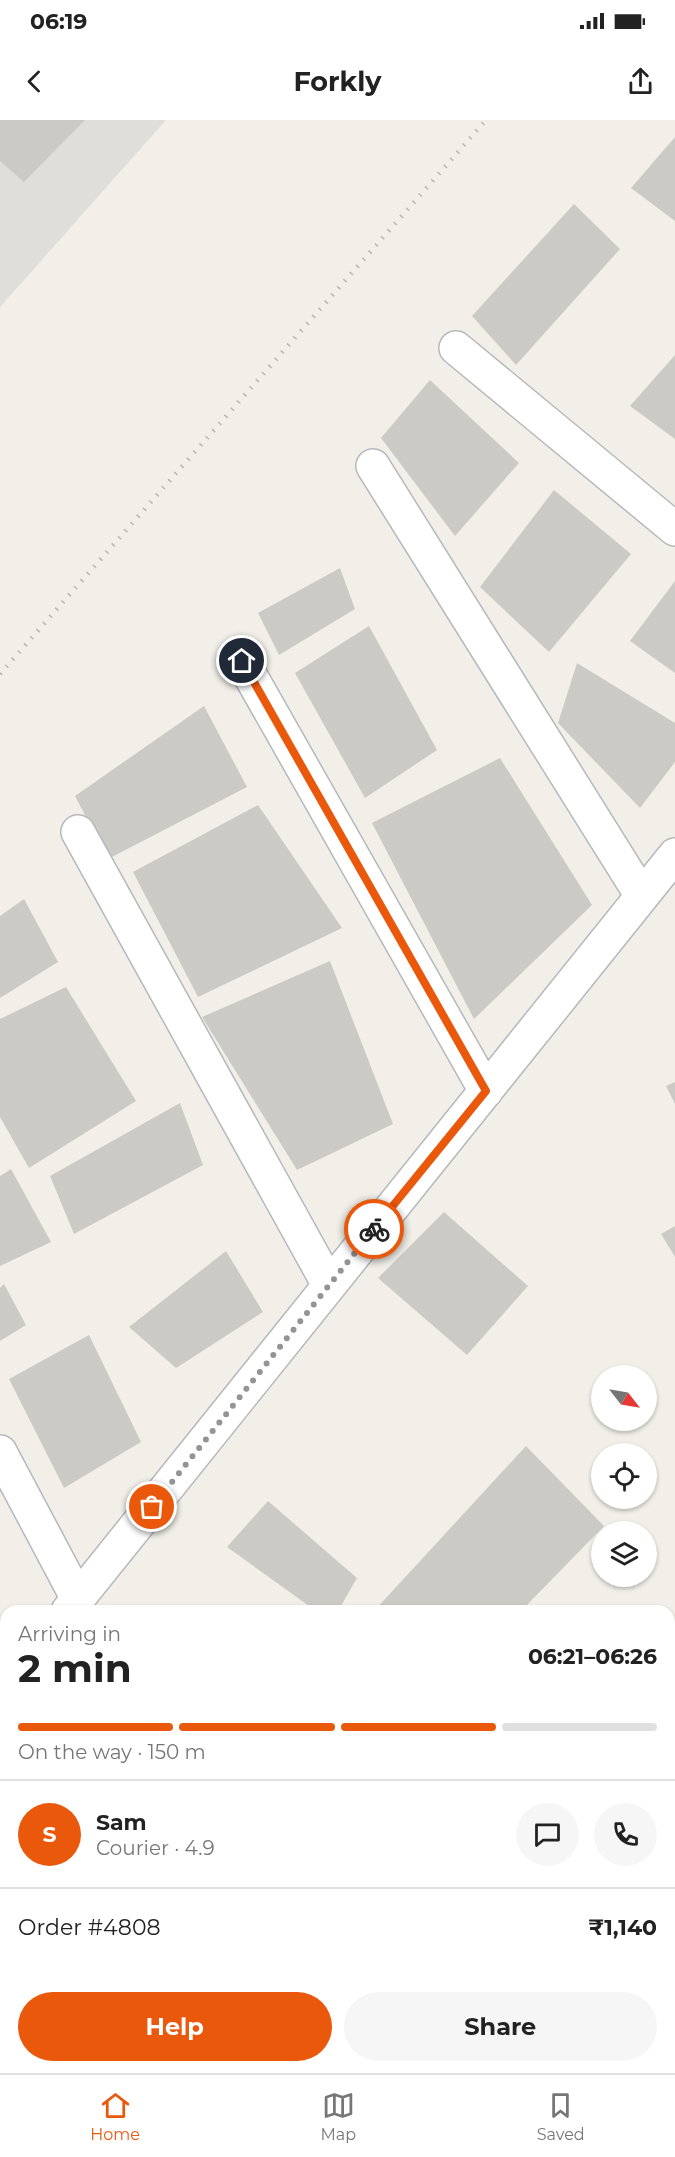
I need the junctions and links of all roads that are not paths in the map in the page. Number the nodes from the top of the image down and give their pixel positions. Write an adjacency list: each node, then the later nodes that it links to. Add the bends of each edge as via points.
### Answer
1 (456, 348): 3 (street)
2 (373, 465): 7 (street)
3 (675, 529)
4 (242, 661): 8 (street)
5 (78, 832): 9 (street)
6 (675, 855): 7 (street)
7 (642, 896): 8 (street)
8 (486, 1091): 9 (street)
9 (329, 1285): 11 (street)
10 (0, 1452): 11 (street)
11 (73, 1605)

